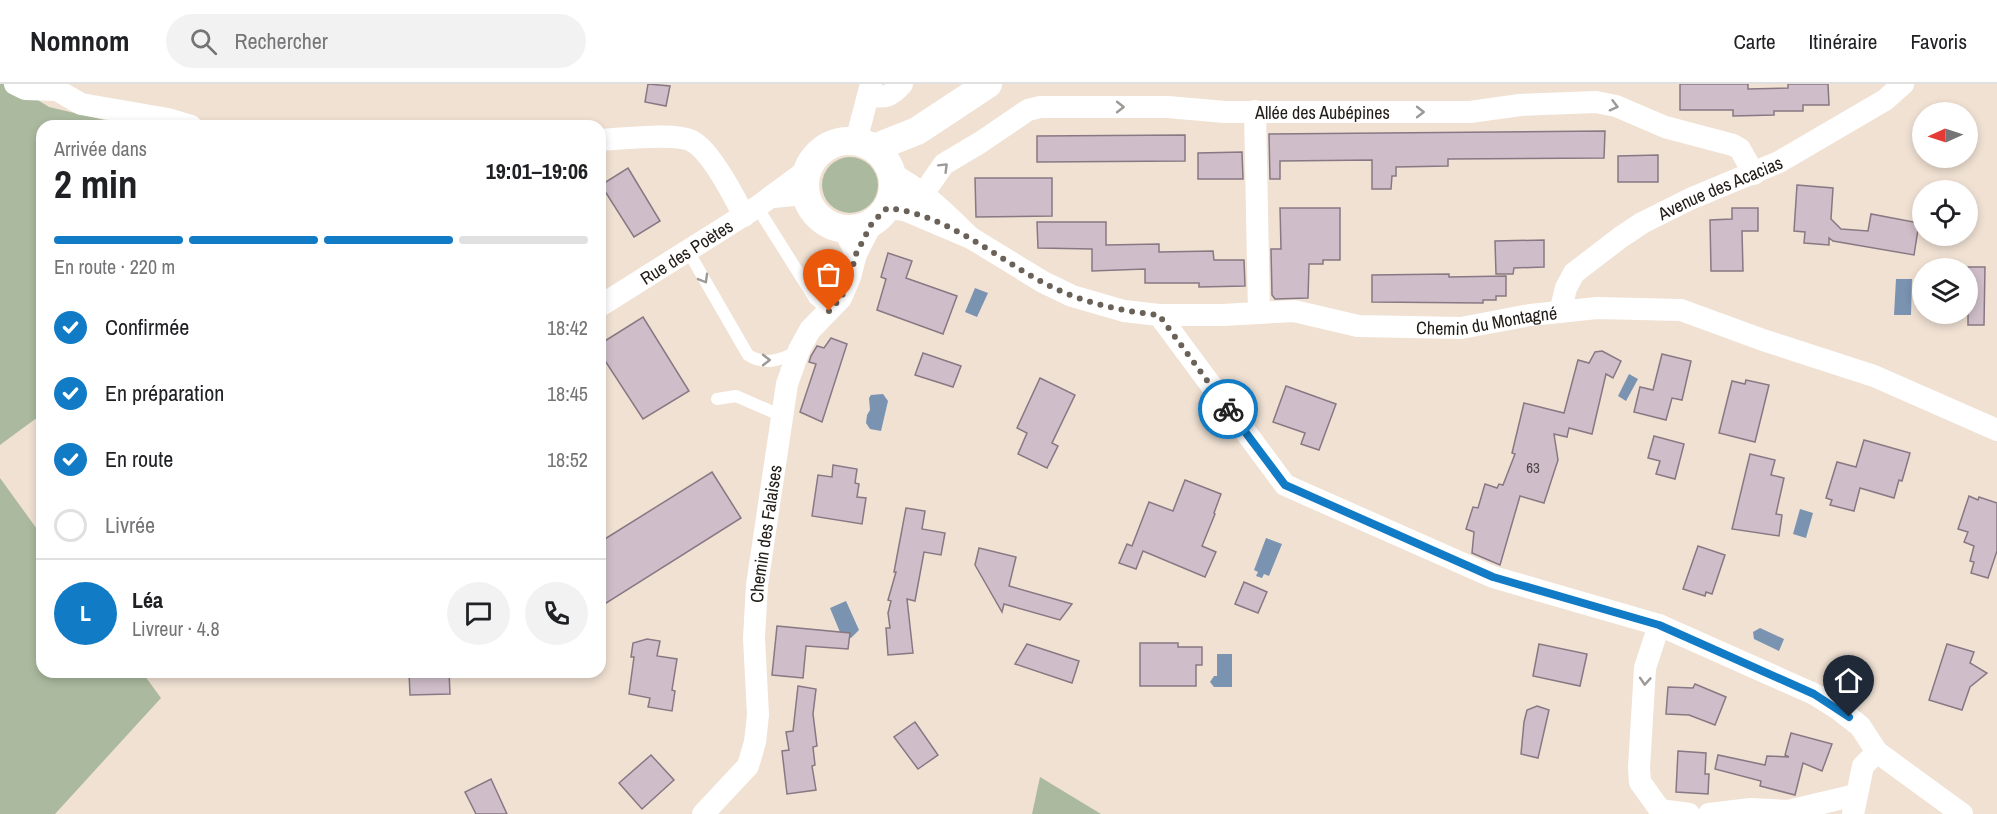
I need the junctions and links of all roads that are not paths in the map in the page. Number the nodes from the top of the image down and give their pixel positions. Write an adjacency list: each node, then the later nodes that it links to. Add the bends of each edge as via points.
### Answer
1 (15, 84): 7 (street, via 25,89 57,90 81,104)
2 (902, 84): 5 (street, via 888,97 880,98)
3 (988, 84): 9 (street)
4 (1903, 84): 10 (street, Avenue des Acacias, via 1841,127)
5 (870, 90): 9 (street)
6 (1255, 111): 10 (street, Allée des Aubépines, one-way to 10, via 1470,112 1520,105 1596,102 1616,106 1665,127 1733,145 1740,149); 12 (street, Allée des Aubépines, one-way to 6, via 944,164 1033,108 1168,106); 22 (street)
7 (171, 120)
8 (606, 140): 13 (street, via 675,137 692,141 704,150 725,181)
9 (877, 156): 11 (street, via 843,140 832,144 813,159); 12 (street, Chemin du Montagné); 14 (street, via 893,191)
10 (1754, 174): 21 (street, Avenue des Acacias, via 1642,223 1602,250 1574,273)
11 (806, 182): 13 (street, Rue des Poètes); 15 (street, via 809,205 823,221)
12 (923, 194): 14 (street, Allée des Aubépines, via 918,201); 16 (street, Chemin du Montagné)
13 (758, 207): 17 (street, Rue des Poètes); 20 (lane, via 815,299)
14 (888, 214): 15 (street, via 858,228); 16 (street, Chemin du Montagné); 18 (street, Chemin des Falaises)
15 (844, 229): 18 (street)
16 (971, 238): 23 (street, Chemin du Montagné, via 1072,296 1124,311)
17 (688, 251): 19 (street, Rue des Poètes); 24 (lane, one-way to 24, via 748,354 758,361 774,360)
18 (856, 254): 20 (street, Chemin des Falaises, via 841,298)
19 (606, 302)
20 (829, 311): 24 (street, Chemin des Falaises, via 810,330)
21 (1560, 312): 22 (street, Chemin du Montagné, via 1461,328 1358,326 1294,311); 28 (street, Chemin du Montagné, via 1597,308 1681,310 1874,376)
22 (1259, 313): 23 (street, Chemin du Montagné)
23 (1159, 315): 30 (street, via 1285,485 1493,577)
24 (799, 350): 27 (street, Chemin des Falaises, via 787,384)
25 (717, 399): 27 (lane, via 736,396)
26 (1997, 410): 28 (street)
27 (782, 416): 33 (street, Chemin des Falaises, via 757,585 755,742 748,766)
28 (1972, 419): 29 (street, Chemin du Montagné)
29 (1997, 430)
30 (1659, 625): 31 (street, via 1814,694 1860,726); 34 (street, one-way to 34, via 1646,668 1640,782 1660,810)
31 (1877, 752): 32 (street, via 1863,766); 36 (street)
32 (1855, 804): 35 (street)
33 (702, 814)
34 (1689, 814)
35 (1709, 814)
36 (1962, 814)

